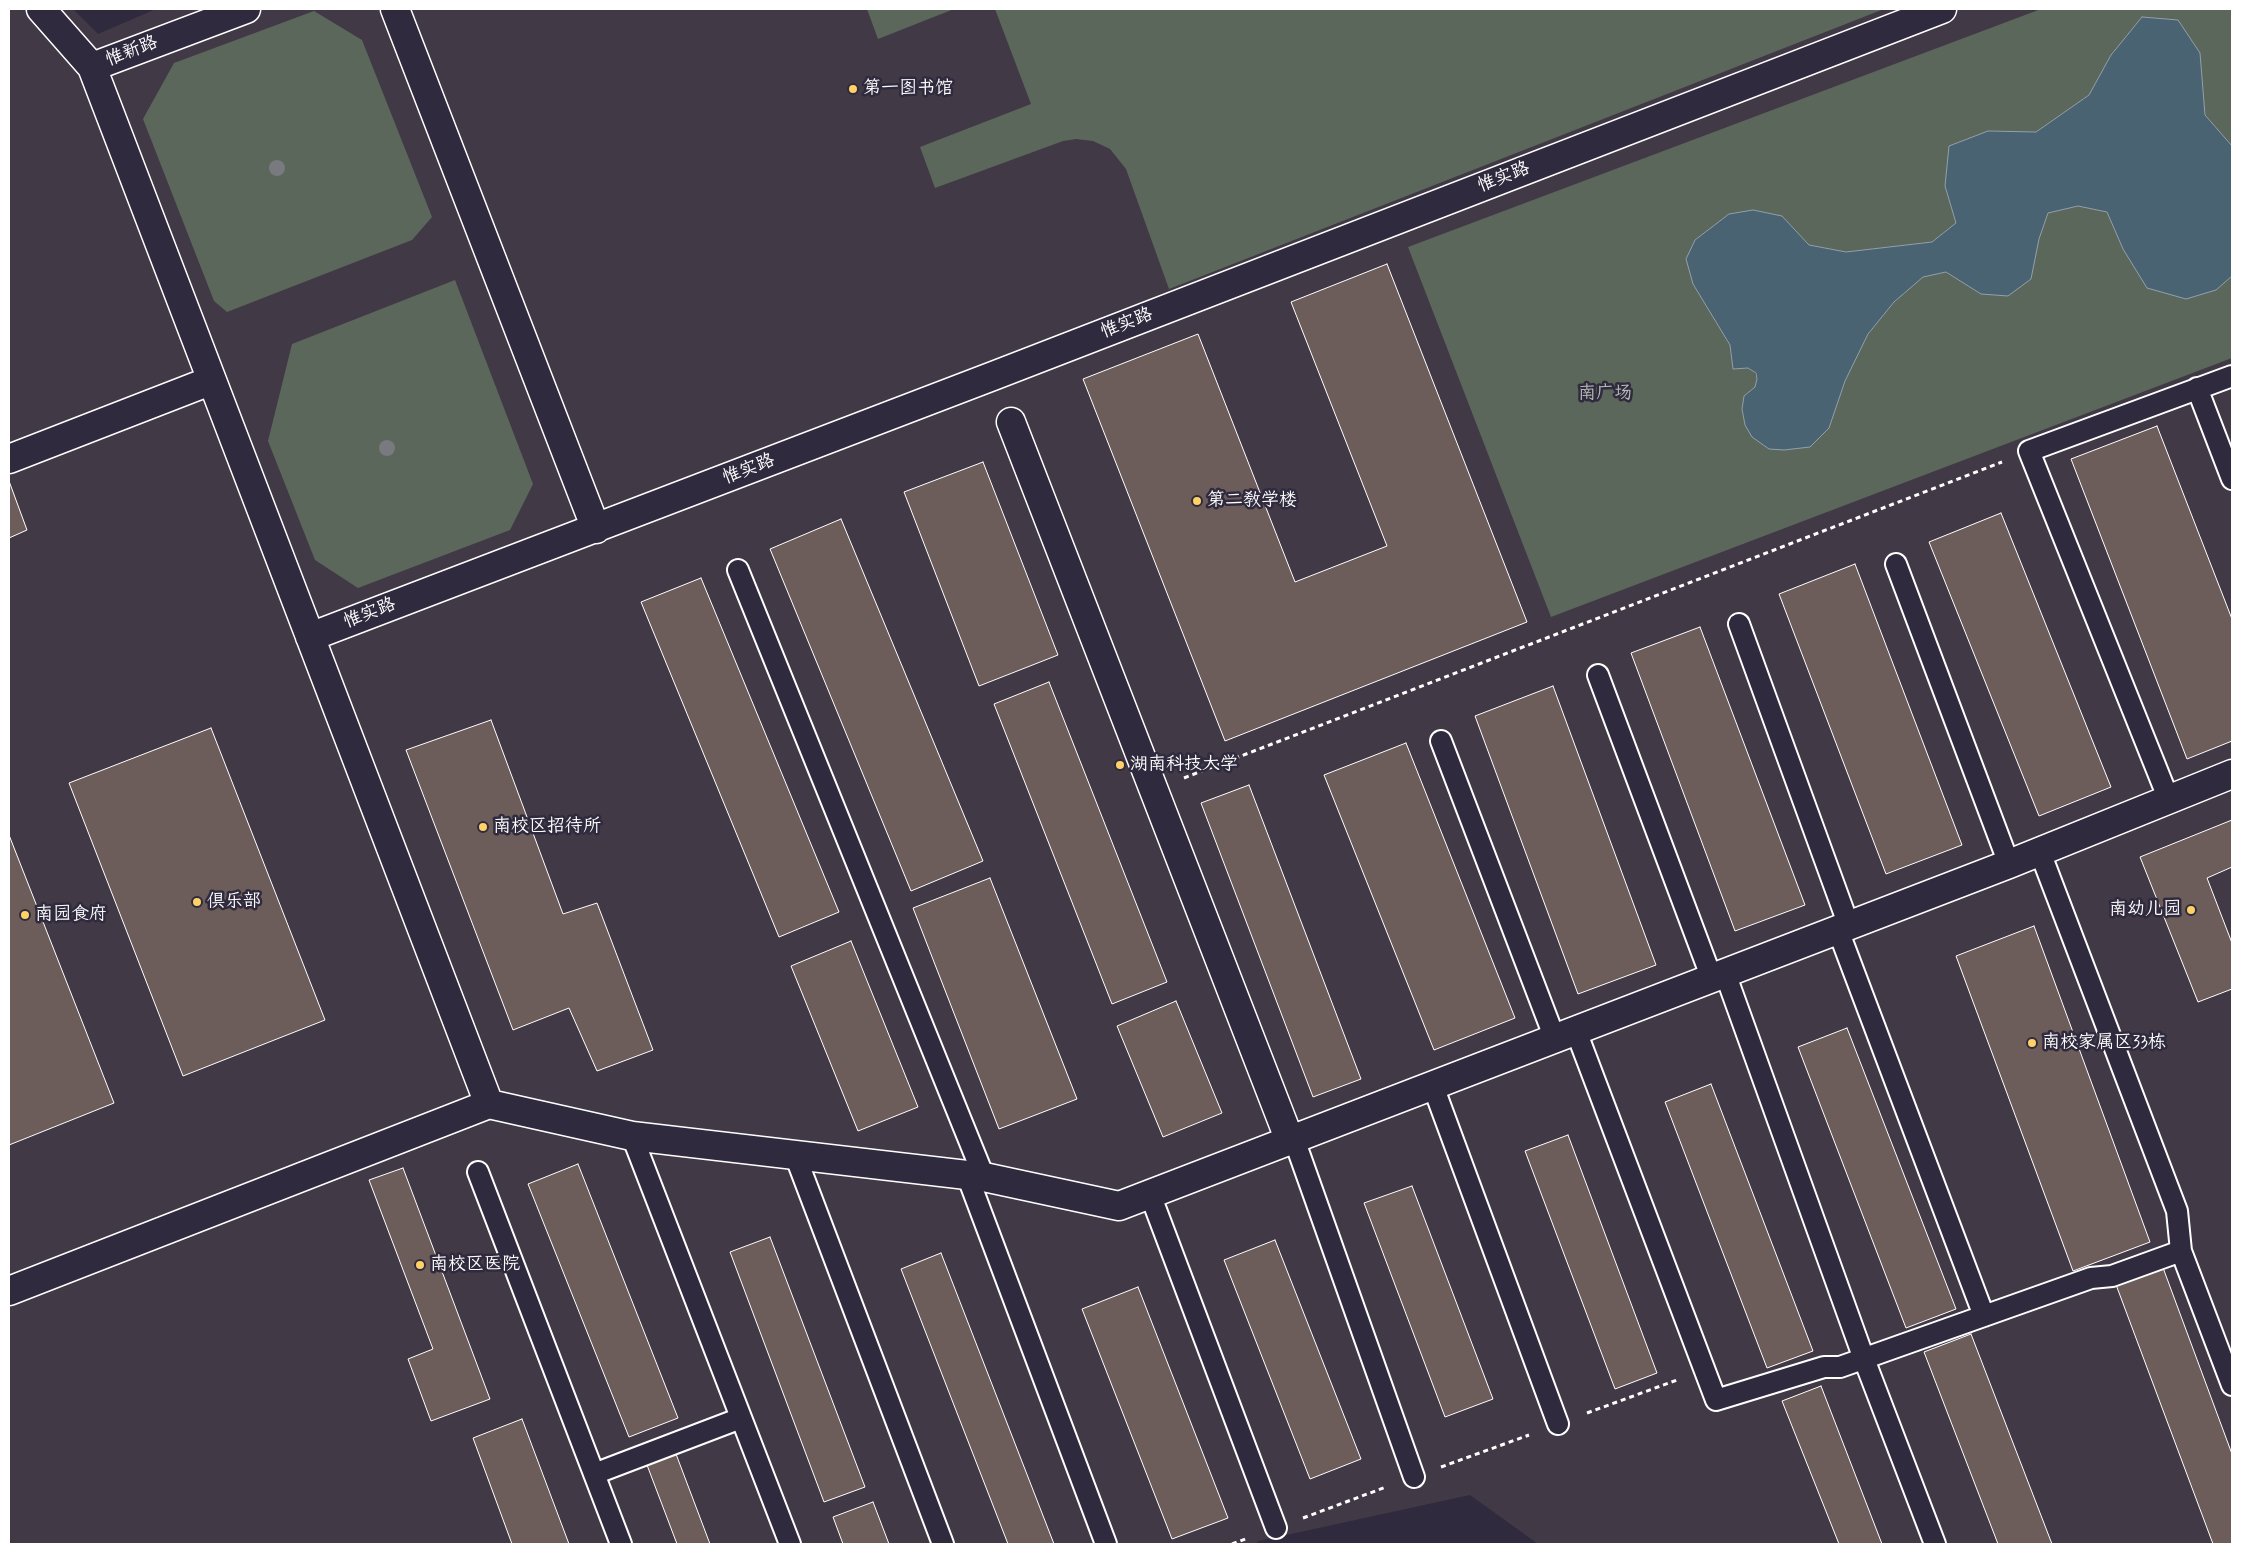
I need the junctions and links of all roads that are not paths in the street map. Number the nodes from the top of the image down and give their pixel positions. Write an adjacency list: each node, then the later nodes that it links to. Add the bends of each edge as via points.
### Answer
1 (41, 9): 5 (street, 惟新路)
2 (246, 9): 5 (street, 惟新路)
3 (395, 9): 12 (street)
4 (1942, 9): 12 (street, 惟实路)
5 (92, 67): 7 (street)
6 (2232, 376): 8 (lane)
7 (210, 381): 10 (street); 16 (street)
8 (2197, 388): 11 (lane); 20 (lane, via 2029,451)
9 (1011, 422): 29 (street)
10 (9, 459)
11 (2232, 479)
12 (596, 529): 16 (street, 惟实路)
13 (1896, 564): 22 (lane)
14 (738, 570): 32 (lane)
15 (1739, 624): 23 (lane)
16 (310, 637): 27 (street)
17 (1598, 676): 24 (lane)
18 (1441, 741): 25 (lane)
19 (2232, 774): 20 (street)
20 (2169, 800): 21 (street)
21 (2040, 852): 22 (street); 34 (lane, via 2177,1212)
22 (2009, 864): 23 (street)
23 (1844, 928): 24 (street); 36 (lane)
24 (1719, 976): 25 (street); 37 (lane)
25 (1566, 1035): 26 (street); 37 (lane, via 1716,1400 1824,1367 1840,1367)
26 (1432, 1086): 29 (street); 40 (lane)
27 (489, 1104): 28 (street); 35 (street)
28 (632, 1136): 30 (street); 39 (lane)
29 (1292, 1140): 33 (street); 42 (lane)
30 (795, 1155): 32 (street); 46 (lane)
31 (478, 1172): 41 (lane)
32 (976, 1176): 33 (street, via 1119,1206); 47 (lane)
33 (1150, 1194): 43 (lane)
34 (2181, 1251): 36 (lane, via 2112,1276 2091,1278); 38 (lane)
35 (9, 1291)
36 (1984, 1316): 37 (lane)
37 (1864, 1359): 48 (lane)
38 (2232, 1385)
39 (741, 1418): 41 (lane); 45 (lane)
40 (1558, 1424)
41 (594, 1474): 44 (lane)
42 (1414, 1477)
43 (1276, 1528)
44 (621, 1544)
45 (790, 1544)
46 (943, 1544)
47 (1106, 1544)
48 (1935, 1544)

